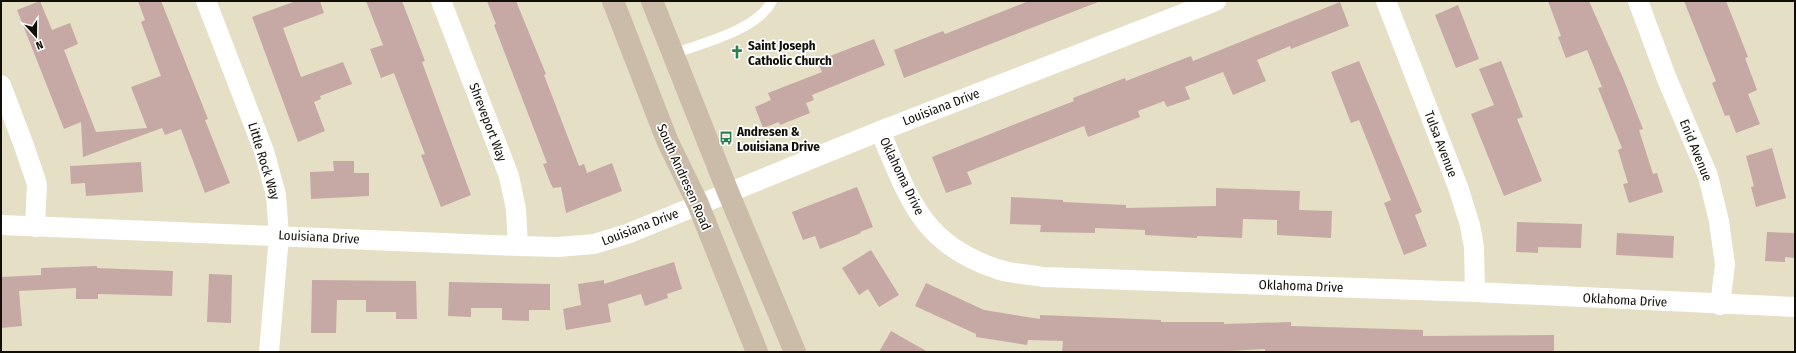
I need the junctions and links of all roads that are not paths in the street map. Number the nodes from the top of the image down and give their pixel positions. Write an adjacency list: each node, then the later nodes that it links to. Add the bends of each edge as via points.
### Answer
1 (206, 1): 16 (street, Little Rock Way, via 264,151 276,195)
2 (441, 1): 17 (street, Shreveport Way, via 509,176 516,209)
3 (613, 1): 13 (street, South Andresen Road, via 666,140)
4 (652, 1): 9 (street)
5 (772, 1): 9 (lane, via 758,19 744,27)
6 (1216, 1): 11 (street, Louisiana Drive)
7 (1386, 1): 18 (street, Tulsa Avenue, via 1458,187 1470,225 1474,247)
8 (1638, 1): 19 (street, Enid Avenue, via 1667,79 1708,176 1719,221 1724,265)
9 (673, 54): 12 (street)
10 (1, 85): 15 (street, via 37,184)
11 (880, 131): 12 (street, Louisiana Drive); 18 (street, Oklahoma Drive, via 915,209 933,232 964,256 999,270 1043,277)
12 (728, 192): 13 (street, Louisiana Drive); 23 (street)
13 (698, 204): 17 (street, Louisiana Drive, via 627,234 594,244 558,247); 22 (street, South Andresen Road)
14 (1, 226): 15 (street, Louisiana Drive)
15 (35, 227): 16 (street, Louisiana Drive)
16 (279, 236): 17 (street, Louisiana Drive); 21 (street, Little Rock Way)
17 (518, 246)
18 (1475, 292): 19 (street, Oklahoma Drive)
19 (1720, 305): 20 (street, Oklahoma Drive)
20 (1795, 307)
21 (269, 352)
22 (757, 352)
23 (795, 352)

